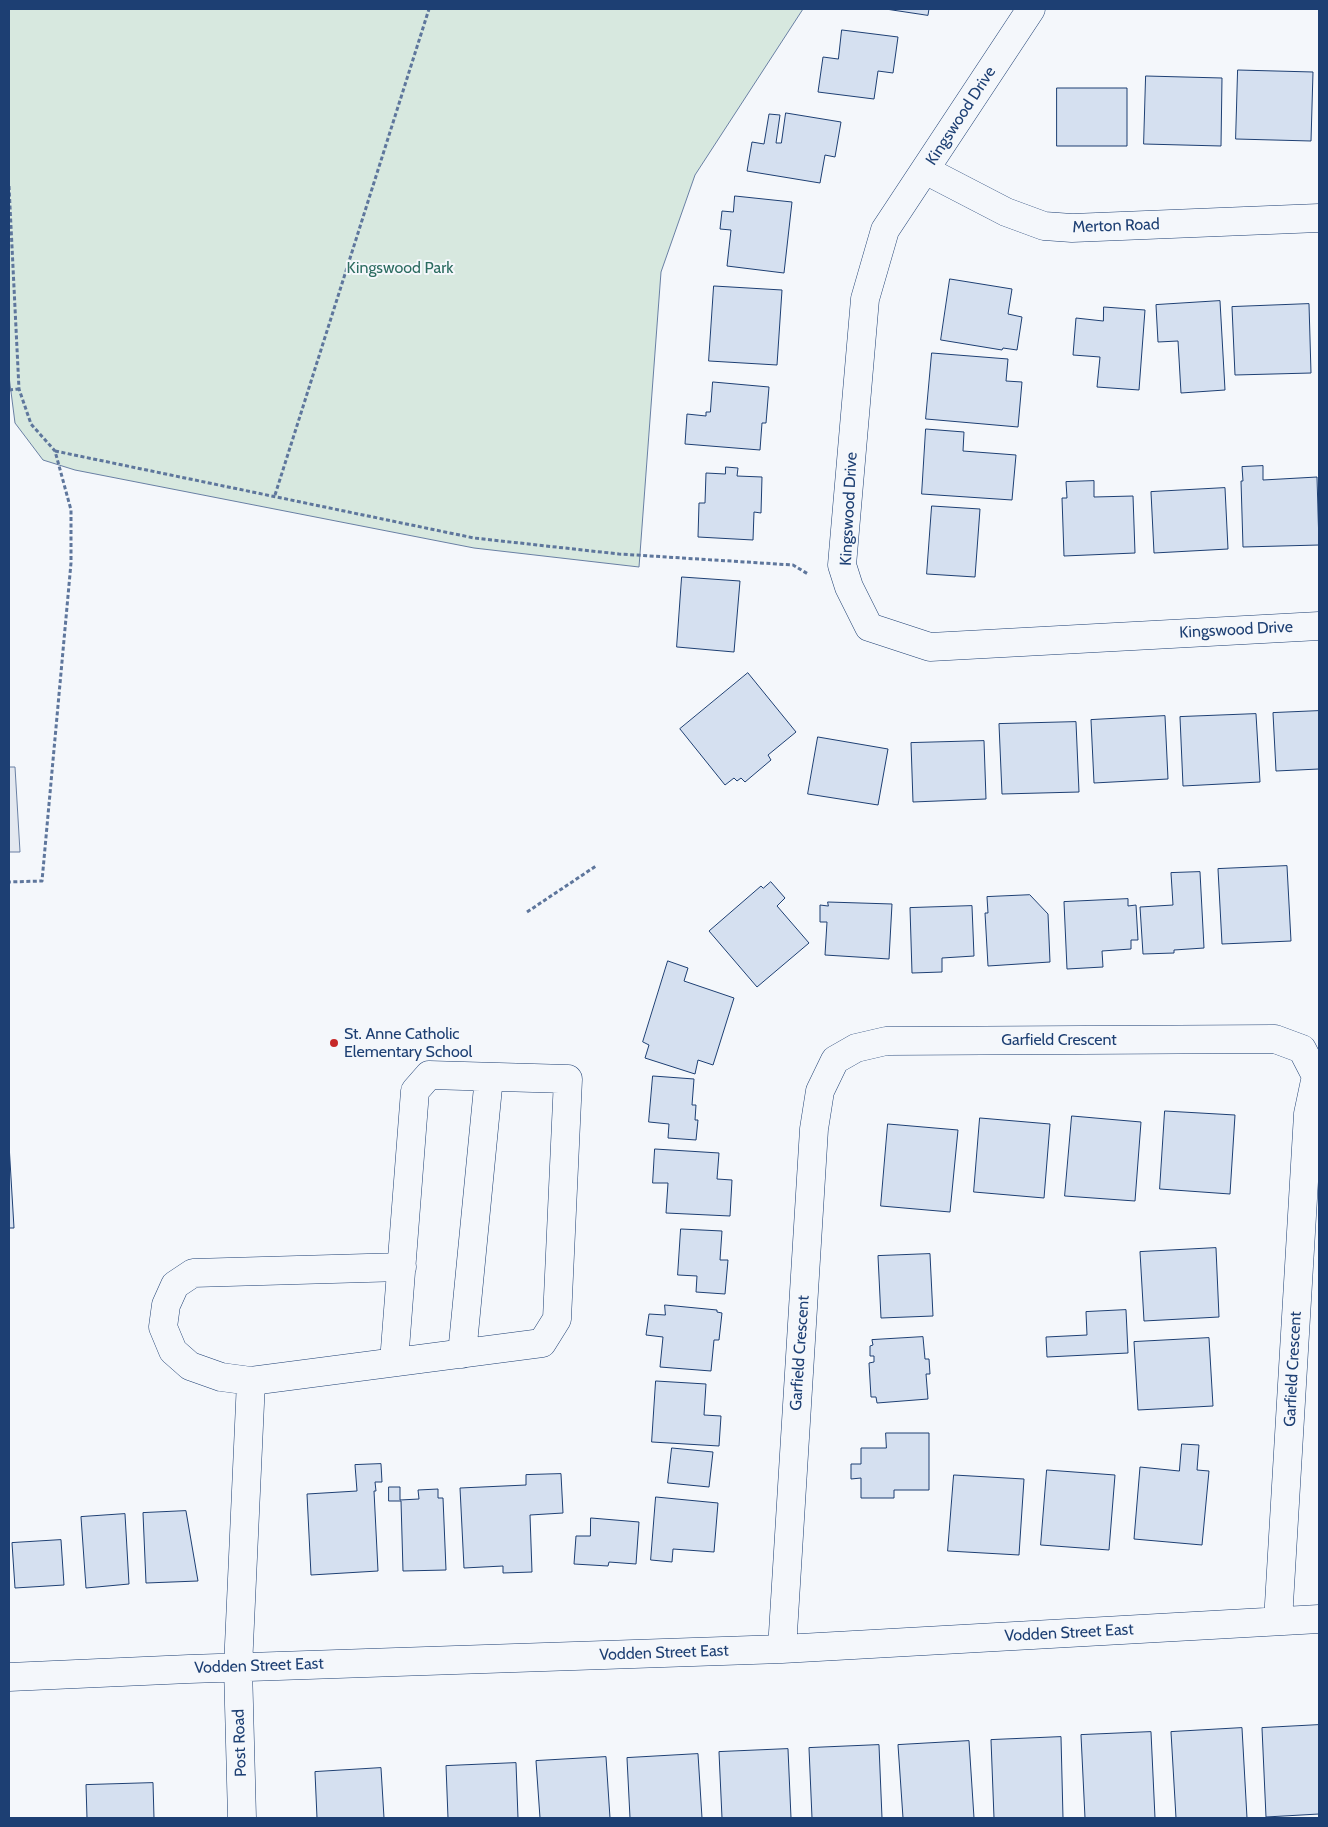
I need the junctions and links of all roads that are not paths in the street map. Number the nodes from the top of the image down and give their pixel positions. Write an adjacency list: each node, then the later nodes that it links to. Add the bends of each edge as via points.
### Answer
1 (1031, 9): 2 (street, Kingswood Drive)
2 (925, 170): 3 (street, Merton Road, via 1006,212 1044,226 1072,228); 4 (street, Kingswood Drive, via 885,230 865,299 842,565 869,627 930,646)
3 (1319, 218)
4 (1319, 626)
5 (489, 1077): 6 (street, via 429,1075 415,1090); 7 (street); 7 (street, via 568,1079 557,1319 542,1343)
6 (402, 1267): 8 (street); 9 (street, via 193,1274 175,1285 166,1305 164,1328 173,1351 190,1366 220,1377)
7 (462, 1354): 8 (street)
8 (394, 1362): 9 (street)
9 (251, 1381): 13 (street, Post Road)
10 (1319, 1619): 11 (street, Vodden Street East)
11 (1278, 1621): 12 (street, Vodden Street East); 12 (street, Garfield Crescent, via 1308,1114 1316,1076 1302,1049 1274,1039 886,1041 856,1048 835,1060 820,1091 814,1129)
12 (782, 1649): 13 (street, Vodden Street East)
13 (238, 1667): 14 (street, Vodden Street East); 15 (street, Post Road)
14 (9, 1677)
15 (242, 1818)

